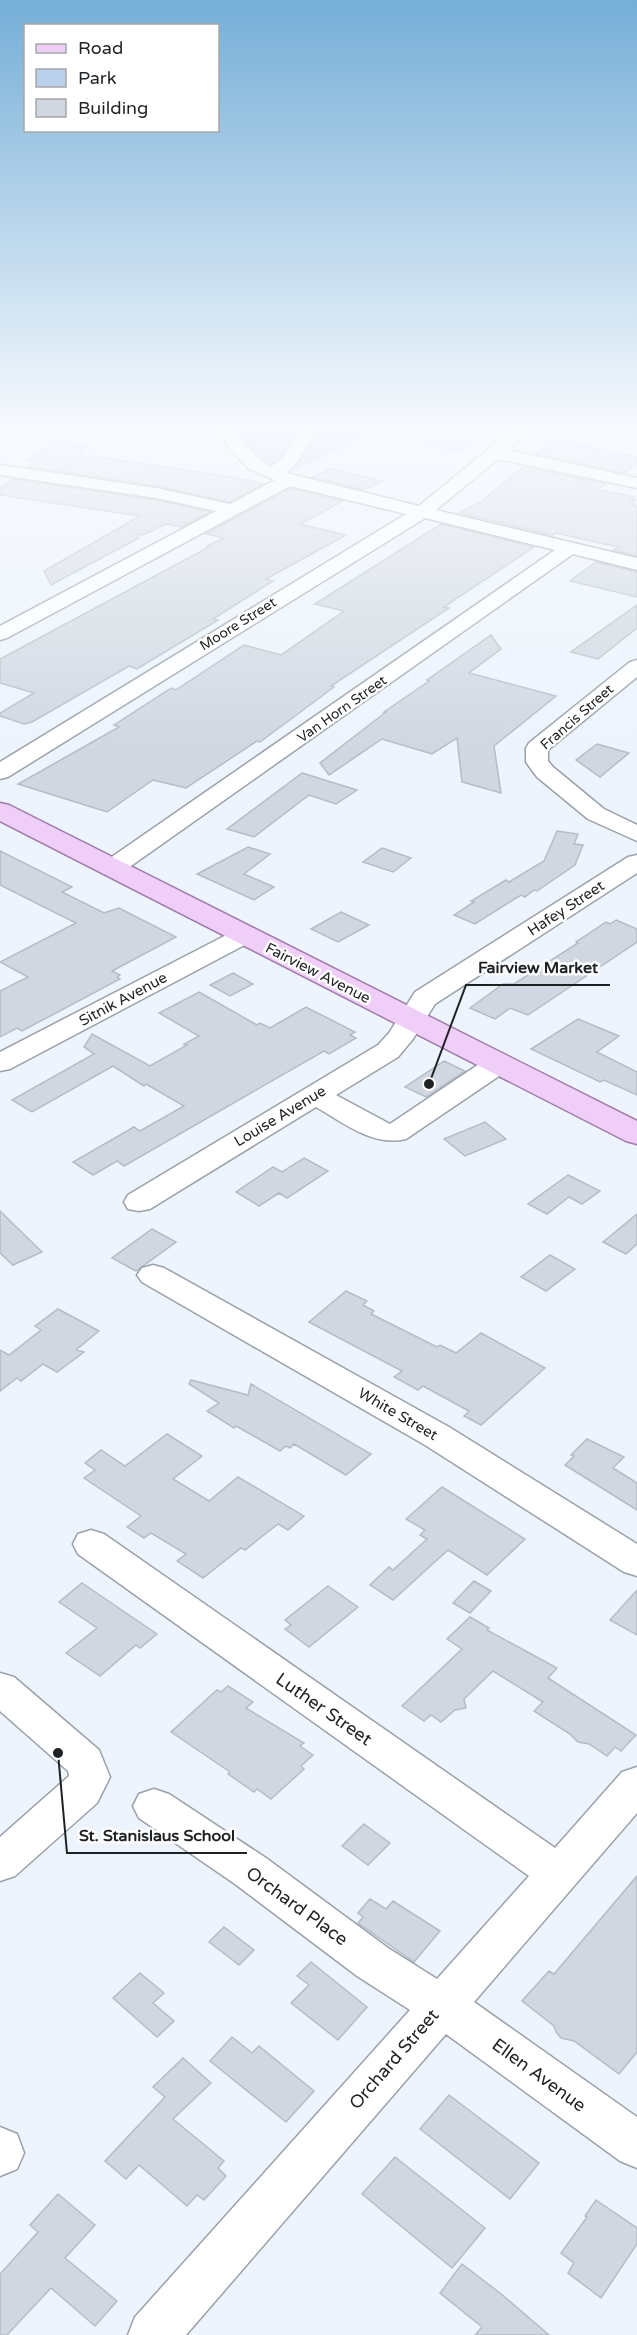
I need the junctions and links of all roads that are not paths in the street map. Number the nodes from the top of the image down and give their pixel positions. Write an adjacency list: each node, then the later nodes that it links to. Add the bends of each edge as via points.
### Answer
1 (184, 534): 6 (street)
2 (387, 534): 8 (street, Moore Street)
3 (515, 534): 4 (street)
4 (570, 548): 5 (street); 12 (street, Van Horn Street)
5 (637, 564)
6 (0, 634)
7 (637, 666): 10 (street, Francis Street, via 537,748 537,762 545,772 596,814)
8 (0, 772)
9 (0, 811): 12 (main road, Fairview Avenue)
10 (637, 834)
11 (637, 862): 14 (street, Hafey Street, via 433,992)
12 (112, 868): 13 (main road, Fairview Avenue)
13 (245, 935): 14 (main road, Fairview Avenue); 15 (street, Sitnik Avenue)
14 (409, 1019): 16 (main road, Fairview Avenue); 17 (street, Louise Avenue, via 398,1042 388,1051)
15 (0, 1063)
16 (498, 1064): 17 (street, via 396,1133 382,1132); 18 (main road, Fairview Avenue)
17 (316, 1095): 19 (street, Louise Avenue)
18 (637, 1134)
19 (140, 1202)
20 (153, 1275): 22 (street, White Street, via 437,1436)
21 (91, 1544): 27 (street, Luther Street)
22 (637, 1562)
23 (0, 1688): 26 (street, via 85,1762 90,1777 82,1791)
24 (637, 1784): 27 (street, Orchard Street)
25 (154, 1806): 28 (street, Orchard Place, via 262,1879 370,1960)
26 (0, 1863)
27 (558, 1873): 28 (street, Orchard Street)
28 (442, 2005): 29 (street, Ellen Avenue); 30 (street, Orchard Street)
29 (637, 2145)
30 (153, 2335)

